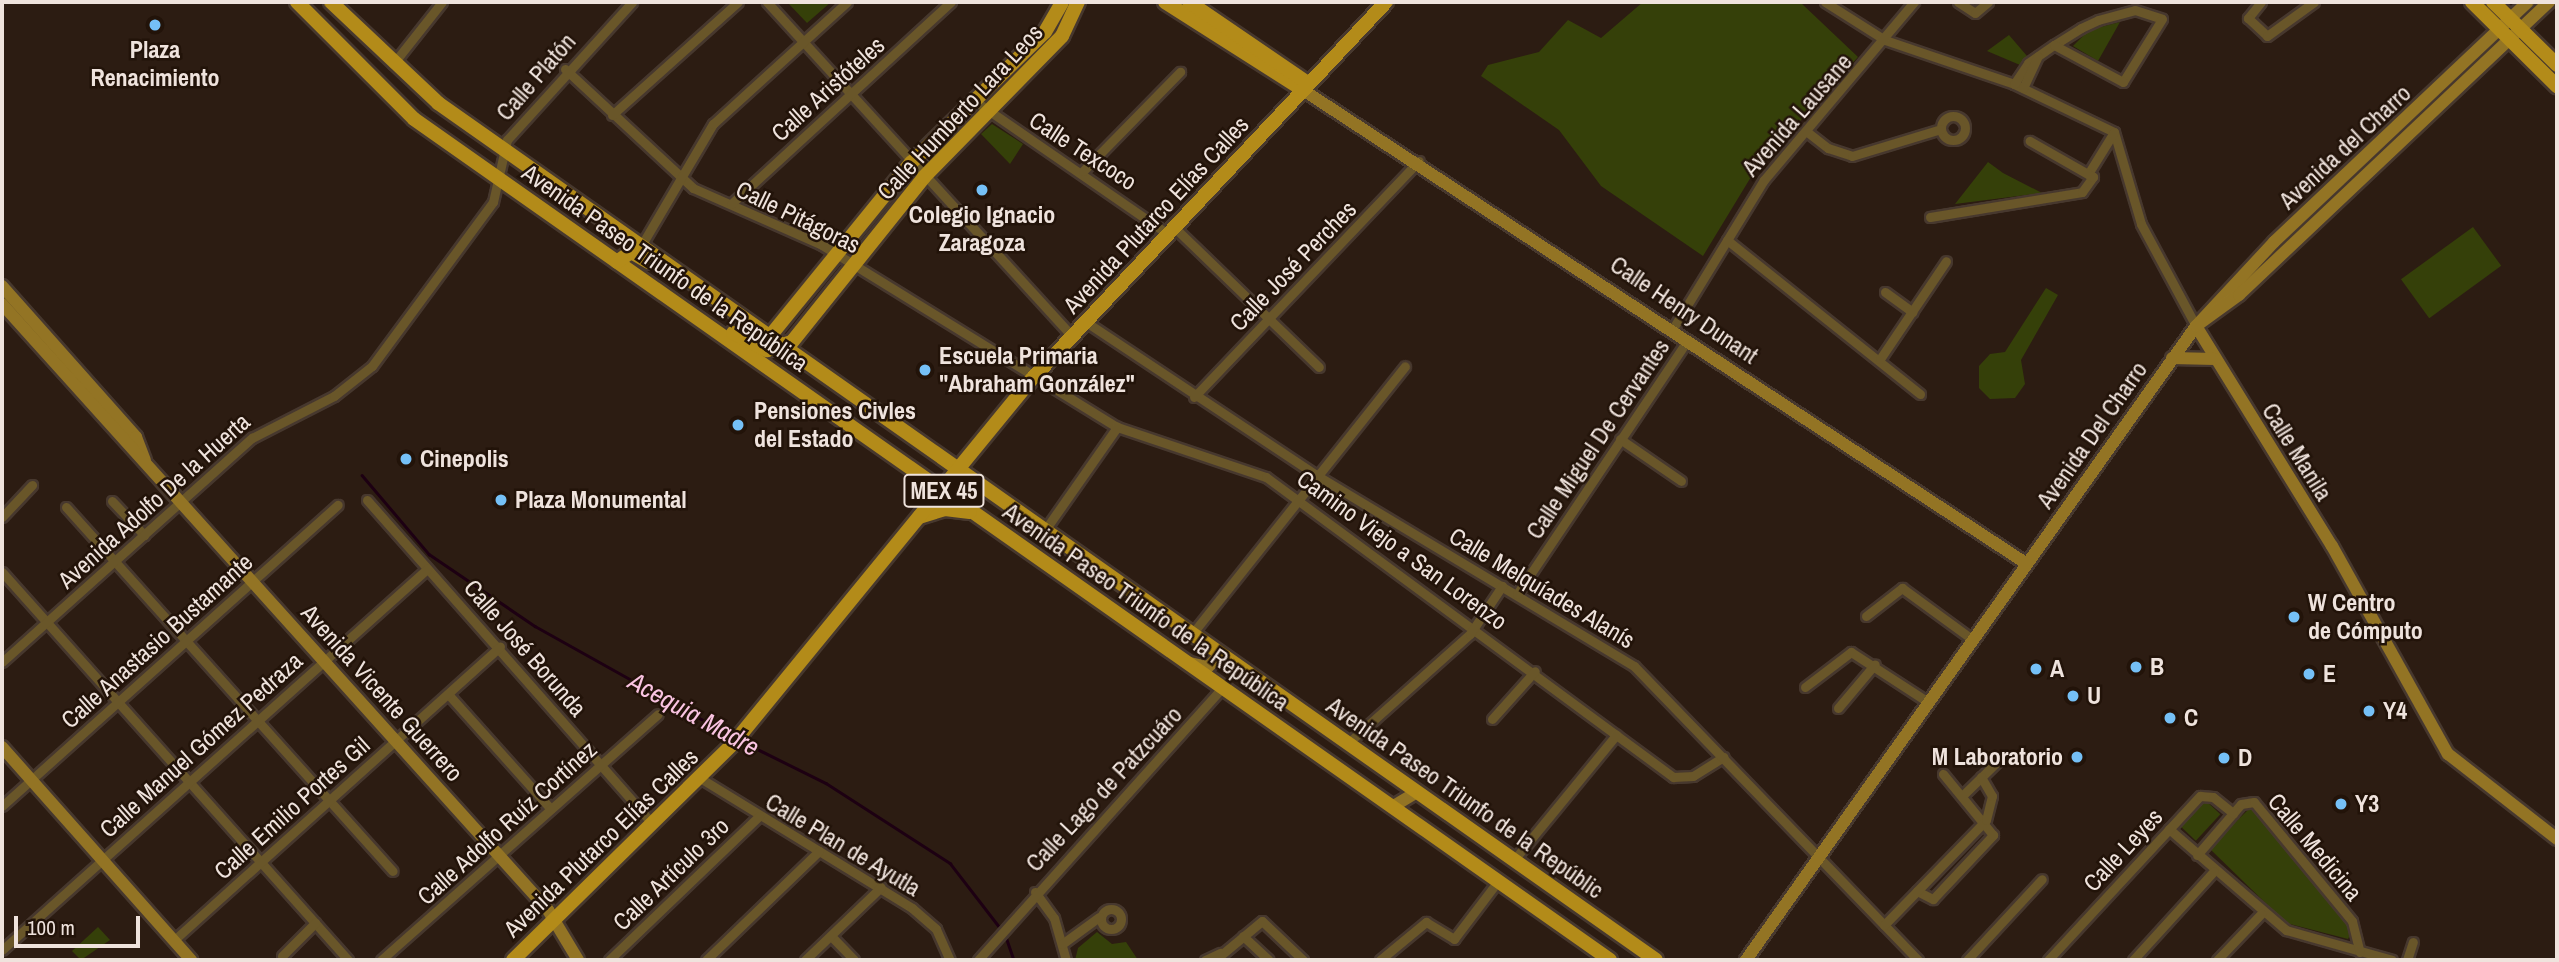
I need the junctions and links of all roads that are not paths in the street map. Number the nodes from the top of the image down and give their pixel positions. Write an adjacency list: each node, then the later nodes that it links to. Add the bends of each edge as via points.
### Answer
1 (296, 2): 32 (main road, Avenida Paseo Triunfo de la República / MEX 45)
2 (331, 2): 29 (main road, MEX 45)
3 (442, 2): 29 (street)
4 (632, 2): 30 (street, Calle Platón)
5 (738, 2): 41 (street)
6 (767, 2): 26 (street)
7 (847, 2): 26 (street)
8 (951, 2): 37 (street, Calle Aristóteles)
9 (1062, 2): 38 (main road, Calle Humberto Lara Leos, via 1045,32)
10 (1165, 2): 36 (main road, Calle Henry Dunant)
11 (1189, 2): 36 (main road, Calle Henry Dunant)
12 (1825, 2): 25 (street)
13 (1913, 2): 25 (street, Avenida Lausane)
14 (1958, 2): 15 (street, via 1975,13)
15 (1989, 2)
16 (2260, 2): 17 (street, via 2248,18 2267,36)
17 (2314, 2)
18 (2472, 2): 24 (main road)
19 (2493, 2): 24 (main road)
20 (2528, 2): 24 (street, Avenida del Charro)
21 (2549, 2): 24 (street)
22 (1081, 4): 40 (main road, Calle Humberto Lara Leos, via 1062,36)
23 (1379, 4): 36 (main road, Avenida Plutarco Elías Calles)
24 (2511, 29): 28 (main road); 34 (main road); 72 (street, Avenida del Charro, via 2274,242)
25 (1885, 40): 33 (street); 43 (street, Avenida Lausane)
26 (802, 41): 37 (street); 52 (street, via 719,116)
27 (2054, 45): 27 (street, via 2123,82 2162,19 2144,10 2121,13); 33 (street, via 2038,56)
28 (2557, 65)
29 (392, 66): 32 (main road); 35 (main road, Avenida Paseo Triunfo de la Repúblic / MEX 45)
30 (565, 69): 41 (street, Calle Pitágoras); 46 (street, Calle Platón)
31 (1180, 72): 49 (street)
32 (370, 80): 39 (main road, Avenida Paseo Triunfo de la República / MEX 45)
33 (2018, 86): 44 (street)
34 (2557, 86)
35 (418, 88): 39 (main road, via 398,91); 46 (main road, Avenida Paseo Triunfo de la Repúblic / MEX 45)
36 (1309, 89): 47 (street, Calle Henry Dunant); 56 (main road, Avenida Plutarco Elías Calles)
37 (851, 97): 48 (street); 54 (street, Calle Aristóteles)
38 (975, 101): 40 (street, Calle Texcoco); 48 (main road, Calle Humberto Lara Leos)
39 (394, 103): 53 (main road, Avenida Paseo Triunfo de la República / MEX 45)
40 (988, 113): 49 (street, Calle Texcoco); 51 (main road, Calle Humberto Lara Leos)
41 (612, 115): 52 (street, Calle Pitágoras)
42 (1941, 129): 43 (street, via 1852,156 1828,148)
43 (1806, 131): 57 (street, Avenida Lausane, via 1764,180)
44 (2115, 134): 50 (street); 72 (street, Calle Manila, via 2141,224)
45 (2030, 141): 50 (street)
46 (504, 150): 53 (street, Avenida Adolfo De la Huerta); 58 (main road, Avenida Paseo Triunfo de la Repúblic / MEX 45)
47 (1419, 161): 69 (street, Calle José Perches); 73 (street, Calle Henry Dunant)
48 (911, 163): 51 (street); 59 (main road, Calle Humberto Lara Leos)
49 (1083, 171): 56 (street, Calle Texcoco)
50 (2091, 176): 55 (street, via 2077,196)
51 (924, 177): 62 (main road, Calle Humberto Lara Leos); 75 (street)
52 (680, 179): 54 (street, Calle Pitágoras); 58 (street)
53 (502, 181): 61 (main road, Avenida Paseo Triunfo de la República / MEX 45); 98 (street, Avenida Adolfo De la Huerta, via 493,202 365,373 324,401 267,426)
54 (732, 204): 59 (street, Calle Pitágoras)
55 (1930, 217)
56 (1172, 232): 69 (street, Calle Texcoco); 70 (main road, Avenida Plutarco Elías Calles)
57 (1727, 240): 73 (street, Avenida Lausane); 80 (street)
58 (641, 246): 63 (main road, Avenida Paseo Triunfo de la Repúblic / MEX 45)
59 (839, 256): 62 (street, Calle Pitágoras); 74 (main road, Calle Humberto Lara Leos)
60 (1946, 261): 67 (street)
61 (617, 262): 63 (main road, via 631,252 661,270); 68 (main road, Avenida Paseo Triunfo de la República / MEX 45)
62 (853, 265): 78 (main road, Calle Humberto Lara Leos); 84 (street, Calle Pitágoras)
63 (675, 270): 71 (main road, Avenida Paseo Triunfo de la Repúblic / MEX 45)
64 (2, 286): 89 (street, Avenida Vicente Guerrero, via 136,437)
65 (1885, 292): 67 (street)
66 (2, 304): 89 (street, Avenida Vicente Guerrero)
67 (1913, 312): 80 (street)
68 (689, 313): 76 (main road, via 708,315); 94 (main road, Avenida Paseo Triunfo de la República / MEX 45)
69 (1269, 319): 83 (street, Calle Texcoco); 86 (street, Calle José Perches)
70 (1086, 322): 75 (main road, Avenida Plutarco Elías Calles); 86 (street, Calle Melquíades Alanís)
71 (752, 323): 74 (main road, Avenida Paseo Triunfo de la Repúblic / MEX 45); 76 (main road, via 754,337)
72 (2196, 326): 79 (street, Avenida Del Charro); 81 (street, Calle Manila)
73 (1672, 330): 77 (street, Calle Henry Dunant)
74 (771, 335): 78 (main road, Avenida Paseo Triunfo de la Repúblic / MEX 45)
75 (1072, 336): 84 (main road, Avenida Plutarco Elías Calles)
76 (740, 337): 78 (main road, via 767,350)
77 (1688, 340): 88 (street, Calle Miguel De Cervantes); 107 (street, Calle Henry Dunant)
78 (787, 347): 90 (main road, Avenida Paseo Triunfo de la Repúblic / MEX 45)
79 (2172, 358): 81 (street); 107 (street, Avenida Del Charro)
80 (1881, 359): 85 (street)
81 (2215, 359): 158 (street, Calle Manila, via 2332,546 2448,754)
82 (1405, 366): 91 (street)
83 (1319, 367)
84 (1032, 379): 87 (street, Camino Viejo a San Lorenzo); 90 (main road, Avenida Plutarco Elías Calles)
85 (1920, 394)
86 (1194, 397): 91 (street, Calle Melquíades Alanís)
87 (1117, 427): 95 (street, Camino Viejo a San Lorenzo, via 1236,462); 104 (street)
88 (1620, 439): 92 (street); 112 (street, Calle Miguel De Cervantes)
89 (145, 460): 98 (street, Avenida Vicente Guerrero)
90 (957, 468): 94 (main road, Avenida Plutarco Elías Calles); 104 (main road, Avenida Paseo Triunfo de la Repúblic / MEX 45)
91 (1316, 475): 95 (street); 111 (street, Calle Melquíades Alanís)
92 (1681, 481)
93 (32, 485): 102 (street)
94 (940, 488): 101 (main road, Avenida Paseo Triunfo de la República / MEX 45); 103 (main road, Avenida Plutarco Elías Calles)
95 (1299, 498): 115 (street, Camino Viejo a San Lorenzo); 116 (street)
96 (367, 500): 108 (street, Calle José Borunda)
97 (112, 501): 105 (street)
98 (182, 501): 105 (street, Avenida Adolfo De la Huerta); 110 (street, Avenida Vicente Guerrero)
99 (338, 505): 110 (street, Calle Anastasio Bustamante)
100 (66, 507): 106 (street)
101 (973, 512): 103 (main road, via 946,509); 123 (main road, Avenida Paseo Triunfo de la República / MEX 45)
102 (2, 517)
103 (914, 519): 144 (main road, Avenida Plutarco Elías Calles, via 738,738)
104 (1045, 530): 116 (main road, Avenida Paseo Triunfo de la Repúblic / MEX 45)
105 (144, 535): 106 (street, Avenida Adolfo De la Huerta)
106 (115, 561): 114 (street, Avenida Adolfo De la Huerta); 117 (street)
107 (2026, 564): 118 (street, Avenida Del Charro)
108 (426, 569): 119 (street, Calle José Borunda); 121 (street, Calle Manuel Gómez Pedraza)
109 (2, 572): 114 (street)
110 (253, 580): 117 (street, Calle Anastasio Bustamante); 121 (street, Avenida Vicente Guerrero)
111 (1502, 586): 112 (street, Calle Melquíades Alanís); 115 (street)
112 (1517, 594): 139 (street, Calle Melquíades Alanís, via 1634,666)
113 (1866, 616): 118 (street, via 1902,588)
114 (47, 622): 122 (street, Avenida Adolfo De la Huerta); 129 (street)
115 (1474, 626): 125 (street, Camino Viejo a San Lorenzo); 137 (street)
116 (1192, 634): 120 (main road, Avenida Paseo Triunfo de la Repúblic / MEX 45)
117 (186, 640): 129 (street, Calle Anastasio Bustamante); 133 (street)
118 (1973, 640): 130 (street, Avenida Del Charro)
119 (500, 647): 128 (street, Calle Emilio Portes Gil); 141 (street, Calle José Borunda)
120 (1221, 654): 123 (street, via 1208,667); 137 (main road, Avenida Paseo Triunfo de la Repúblic / MEX 45)
121 (325, 660): 133 (street, Calle Manuel Gómez Pedraza); 136 (street, Avenida Vicente Guerrero)
122 (2, 662)
123 (1187, 662): 127 (main road, Avenida Paseo Triunfo de la República / MEX 45)
124 (1875, 664): 126 (street, via 1846,652); 130 (street); 131 (street)
125 (1535, 671): 134 (street); 135 (street, Camino Viejo a San Lorenzo)
126 (1805, 687)
127 (1222, 688): 151 (main road, Avenida Paseo Triunfo de la República / MEX 45); 172 (street, Calle Lago de Patzcuáro)
128 (449, 694): 136 (street, Calle Emilio Portes Gil); 152 (street)
129 (119, 701): 145 (street, Calle Anastasio Bustamante); 146 (street)
130 (1928, 702): 162 (street, Avenida Del Charro)
131 (1838, 708)
132 (659, 714): 141 (street, Calle Adolfo Ruíz Cortínez)
133 (258, 719): 146 (street, Calle Manuel Gómez Pedraza); 149 (street)
134 (1492, 719)
135 (1616, 735): 139 (street, Camino Viejo a San Lorenzo, via 1673,777 1693,776); 165 (street)
136 (396, 741): 149 (street, Calle Emilio Portes Gil); 161 (street, Avenida Vicente Guerrero)
137 (1348, 743): 147 (main road, Avenida Paseo Triunfo de la Repúblic / MEX 45)
138 (2, 747): 145 (street)
139 (1723, 757): 162 (street, Calle Melquíades Alanís)
140 (2001, 758): 143 (street)
141 (601, 765): 152 (street, Calle Adolfo Ruíz Cortínez); 156 (street, Calle José Borunda)
142 (1943, 774): 148 (street)
143 (1981, 777): 148 (street); 155 (street, via 1992,796)
144 (700, 778): 154 (street, Calle Plan de Ayutla); 156 (main road, Avenida Plutarco Elías Calles)
145 (32, 780): 150 (street, Calle Anastasio Bustamante); 164 (street)
146 (190, 781): 163 (street); 164 (street, Calle Manuel Gómez Pedraza)
147 (1417, 792): 151 (street); 165 (main road, Avenida Paseo Triunfo de la Repúblic / MEX 45)
148 (1964, 796): 155 (street)
149 (329, 800): 163 (street, Calle Emilio Portes Gil); 166 (street)
150 (2, 806)
151 (1392, 807): 169 (main road, Avenida Paseo Triunfo de la República / MEX 45)
152 (551, 808): 161 (street, Calle Adolfo Ruíz Cortínez)
153 (2232, 813): 157 (street, Calle Leyes, via 2204,794); 160 (street, Calle Medicina); 184 (street, Calle Medicina, via 2248,800 2259,805 2352,921)
154 (759, 817): 159 (street, Calle Plan de Ayutla); 193 (street, Calle Artículo 3ro)
155 (1986, 820): 171 (street); 171 (street, via 1992,839 1938,895 1928,899)
156 (653, 824): 175 (main road, Avenida Plutarco Elías Calles)
157 (2169, 830): 160 (street); 209 (street, Calle Leyes)
158 (2557, 839)
159 (819, 851): 170 (street, Calle Plan de Ayutla); 194 (street)
160 (2197, 855): 167 (street)
161 (499, 857): 175 (street, Avenida Vicente Guerrero); 190 (street, Calle Adolfo Ruíz Cortínez)
162 (1818, 858): 177 (street, Calle Melquíades Alanís); 206 (street, Avenida Del Charro)
163 (261, 860): 176 (street); 180 (street, Calle Emilio Portes Gil)
164 (102, 861): 180 (street); 183 (street, Calle Manuel Gómez Pedraza)
165 (1513, 861): 205 (main road, Avenida Paseo Triunfo de la Repúblic / MEX 45)
166 (393, 870)
167 (2214, 871): 173 (street); 210 (street)
168 (2042, 879): 208 (street)
169 (1497, 881): 203 (street, via 1454,939 1426,922); 204 (main road, Avenida Paseo Triunfo de la República / MEX 45)
170 (881, 887): 178 (street); 197 (street, Calle Plan de Ayutla, via 936,929)
171 (1917, 891): 177 (street)
172 (1035, 892): 182 (street, via 1054,918); 198 (street, Calle Lago de Patzcuáro)
173 (2261, 914): 184 (street, via 2294,934); 187 (street)
174 (1100, 917): 182 (street)
175 (555, 919): 191 (main road, Avenida Plutarco Elías Calles); 192 (street, Avenida Vicente Guerrero)
176 (315, 923): 185 (street); 189 (street)
177 (1884, 925): 207 (street, Calle Melquíades Alanís)
178 (831, 936): 195 (street); 196 (street)
179 (1243, 936): 186 (street); 201 (street); 202 (street, via 1256,923 1269,924)
180 (173, 942): 188 (street)
181 (2413, 942): 212 (street)
182 (1062, 943): 199 (street)
183 (2, 950)
184 (2360, 952): 211 (street)
185 (282, 956)
186 (1218, 957): 200 (street)
187 (2220, 959)
188 (191, 960)
189 (348, 960)
190 (381, 960)
191 (513, 960)
192 (578, 960)
193 (609, 960)
194 (706, 960)
195 (805, 960)
196 (854, 960)
197 (950, 960)
198 (978, 960)
199 (1066, 960)
200 (1205, 960)
201 (1269, 960)
202 (1303, 960)
203 (1380, 960)
204 (1610, 960)
205 (1656, 960)
206 (1746, 960)
207 (1918, 960)
208 (1967, 960)
209 (2048, 960)
210 (2133, 960)
211 (2392, 960)
212 (2407, 960)

